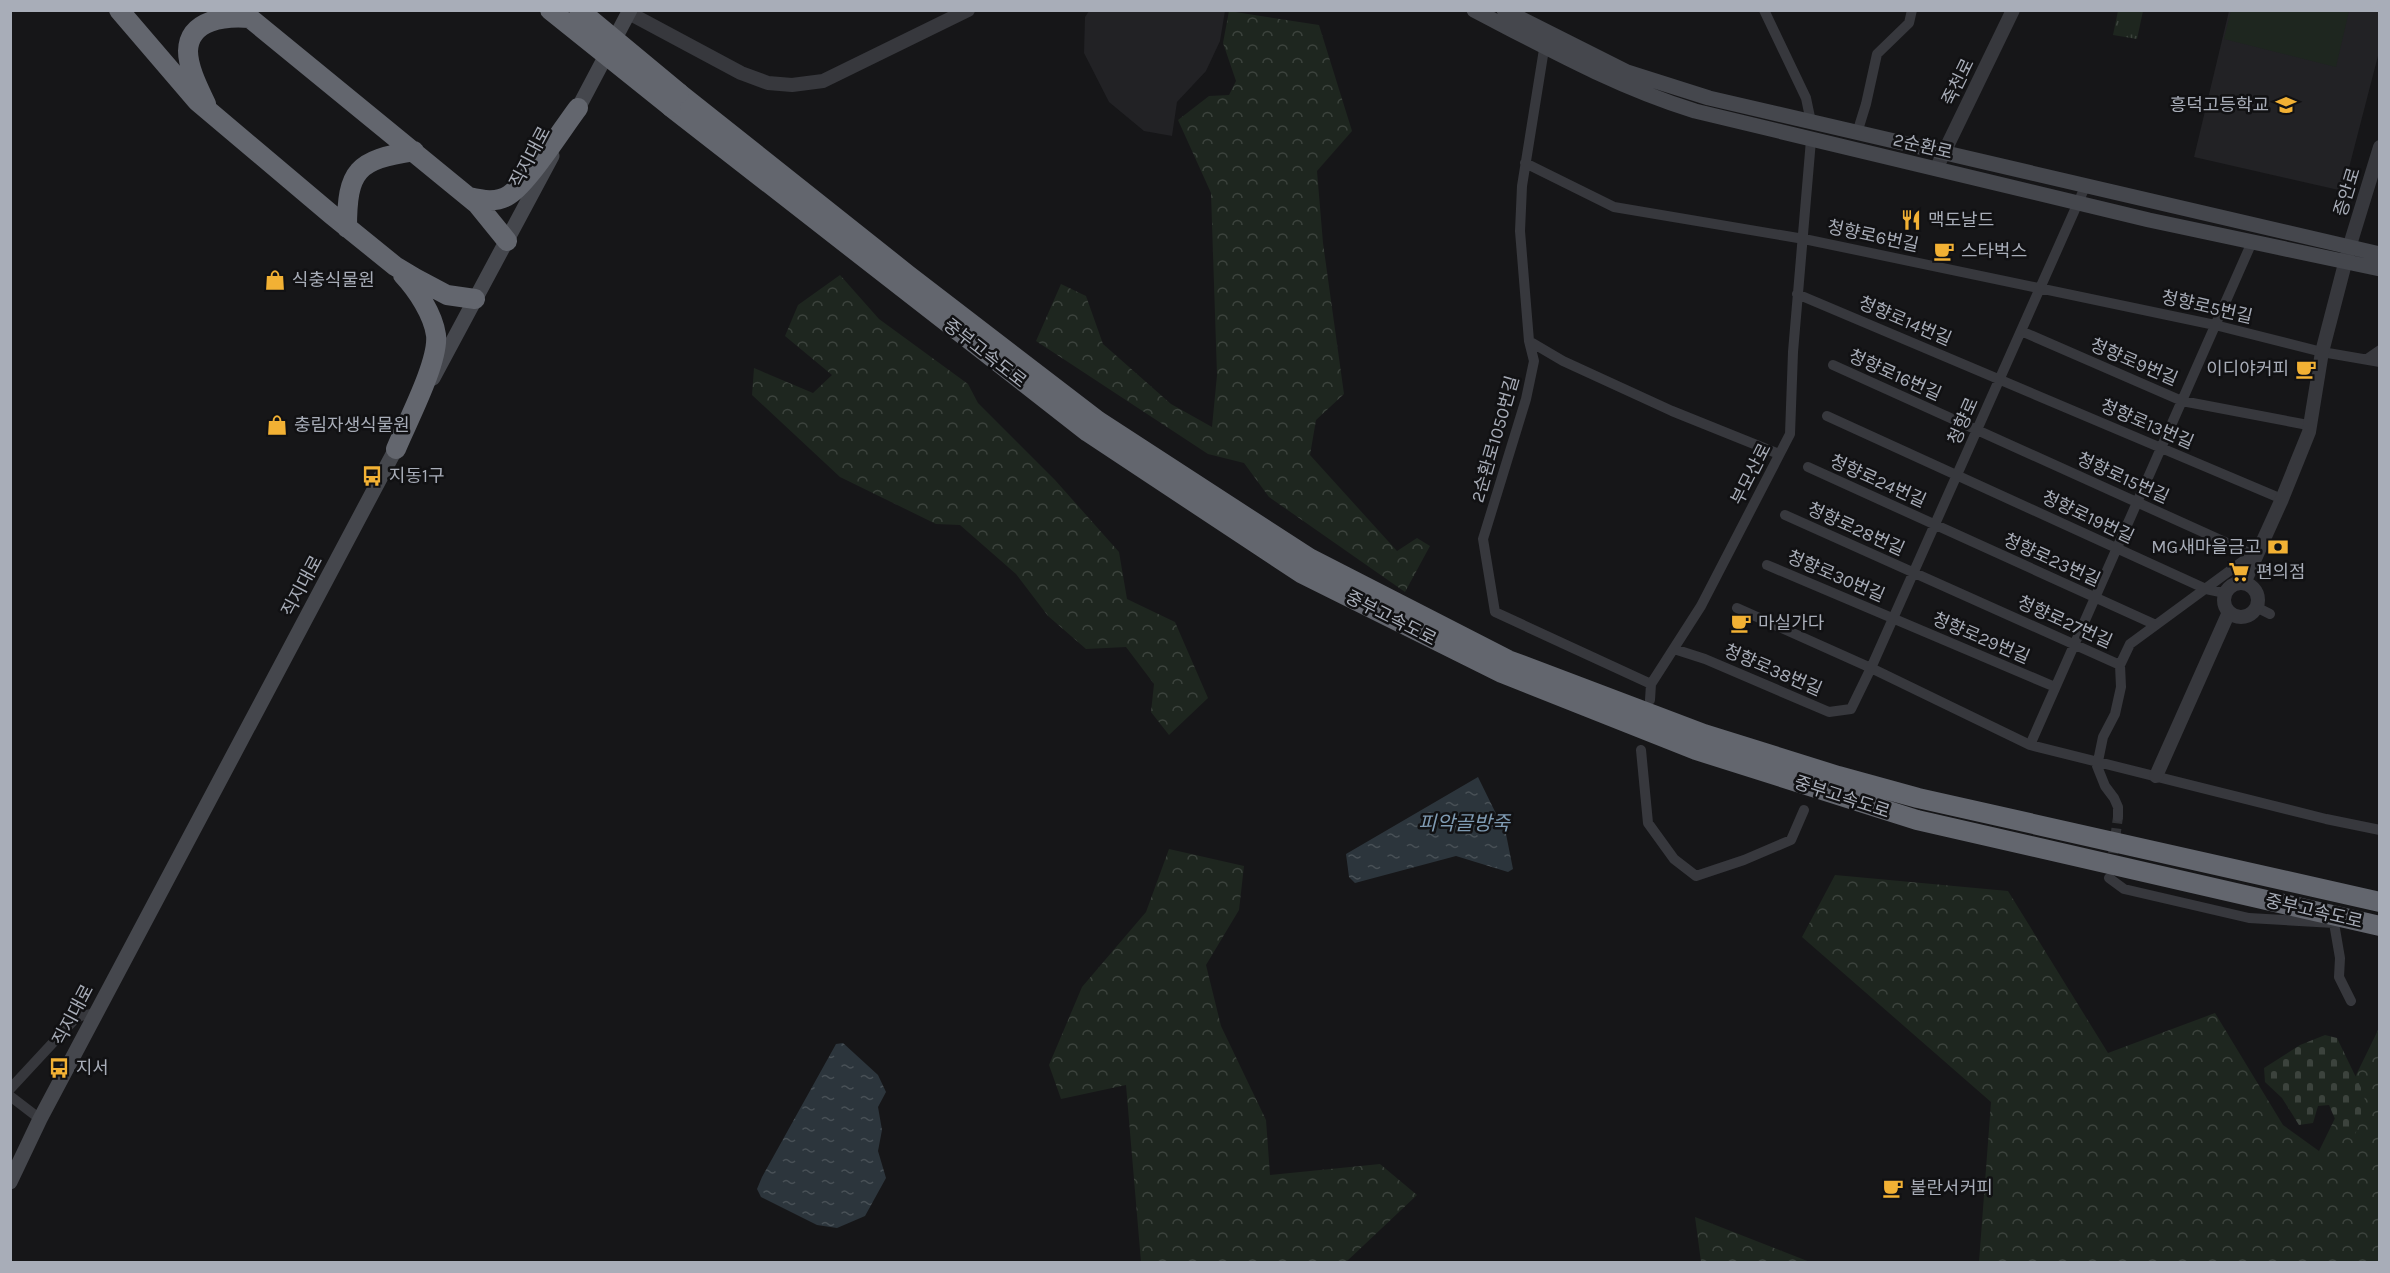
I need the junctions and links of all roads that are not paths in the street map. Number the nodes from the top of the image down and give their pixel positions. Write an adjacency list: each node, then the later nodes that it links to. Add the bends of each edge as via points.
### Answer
1 (118, 10): 15 (highway)
2 (550, 10): 13 (highway, 중부고속도로, bridge)
3 (579, 10): 13 (highway, 중부고속도로, bridge)
4 (968, 10): 10 (street, via 823,81 792,85 768,83 741,73)
5 (1474, 10): 12 (main road, 2순환로)
6 (1504, 10): 12 (main road, 2순환로)
7 (1764, 10): 16 (street, via 1806,98)
8 (1912, 10): 17 (street, via 1909,23 1877,54)
9 (2013, 10): 21 (street, 죽천로)
10 (630, 12): 14 (main road, 직지대로)
11 (245, 14): 15 (highway, via 211,21 191,39 190,61); 20 (highway)
12 (1545, 40): 16 (main road, 2순환로, via 1671,87); 18 (main road, 2순환로, via 1591,72 1661,100); 22 (street, 2순환로1050번길)
13 (675, 100): 89 (highway, 중부고속도로, via 1098,421 1309,558 1508,660 1704,734 1838,776 1918,798); 90 (highway, 중부고속도로, via 1088,432 1301,573 1502,673 1696,750 1917,820)
14 (578, 108): 25 (highway, via 509,196 496,200); 29 (main road, 직지대로)
15 (209, 112): 27 (highway)
16 (1811, 122): 17 (main road, 2순환로)
17 (1857, 133): 21 (main road, 2순환로)
18 (1811, 140): 23 (main road, 2순환로); 28 (street, 부모산로)
19 (2379, 147): 31 (street, 증안로)
20 (414, 151): 25 (highway); 27 (highway, via 383,156 360,169 348,195)
21 (1943, 154): 23 (street, 죽천로); 24 (main road, 2순환로)
22 (1525, 163): 28 (street, via 1614,207); 40 (street, 2순환로1050번길, via 1520,231)
23 (1936, 169): 26 (main road, 2순환로)
24 (2085, 187): 26 (street, 청향로); 31 (main road, 2순환로)
25 (469, 197): 29 (highway)
26 (2078, 203): 30 (main road, 2순환로); 35 (street, 청향로)
27 (348, 228): 33 (highway)
28 (1804, 239): 35 (street, 청향로6번길); 36 (street, 부모산로)
29 (507, 241): 37 (main road, 직지대로)
30 (2252, 242): 31 (main road, 2순환로); 38 (street)
31 (2347, 254): 32 (main road, 2순환로); 34 (main road, 2순환로); 42 (street, 증안로)
32 (2379, 254)
33 (395, 266): 37 (highway, via 447,295); 52 (highway, via 430,316 436,336 433,361)
34 (2379, 269)
35 (2041, 288): 38 (street, 청향로5번길); 39 (street, 청향로)
36 (1797, 294): 46 (street, 청향로14번길); 53 (street, 부모산로, via 1790,434)
37 (475, 299): 52 (main road, 직지대로)
38 (2215, 326): 42 (street, 청향로5번길); 47 (street)
39 (2021, 331): 46 (street, 청향로); 47 (street, 청향로9번길)
40 (1529, 341): 53 (street, via 1563,361 1672,411); 78 (street, 2순환로1050번길, via 1534,361 1526,399 1483,539 1495,612)
41 (2379, 350): 43 (street)
42 (2322, 352): 43 (street, 청향로5번길); 49 (street, 증안로)
43 (2367, 358): 44 (street, 청향로5번길)
44 (2379, 362)
45 (1833, 365): 50 (street, 청향로16번길)
46 (2000, 379): 50 (street, 청향로); 51 (street, 청향로13번길)
47 (2182, 401): 49 (street, 청향로9번길); 51 (street)
48 (1827, 416): 55 (street, 청향로19번길)
49 (2308, 425): 56 (street, 증안로, via 2309,432)
50 (1977, 430): 55 (street, 청향로); 57 (street, 청향로15번길)
51 (2161, 447): 56 (street, 청향로13번길); 57 (street)
52 (396, 449): 92 (main road, 직지대로)
53 (1779, 454): 75 (street, 부모산로, via 1701,606)
54 (1808, 467): 59 (street, 청향로24번길)
55 (1957, 475): 59 (street, 청향로); 60 (street, 청향로19번길)
56 (2282, 499): 61 (street, 증안로)
57 (2137, 502): 60 (street); 61 (street, 청향로15번길)
58 (1785, 515): 63 (street, 청향로28번길)
59 (1935, 525): 63 (street, 청향로); 67 (street, 청향로23번길)
60 (2117, 548): 65 (street, 청향로19번길); 67 (street)
61 (2256, 556): 64 (street, 증안로); 65 (street)
62 (1767, 564): 72 (street, 청향로30번길)
63 (1914, 573): 72 (street, 청향로); 74 (street, 청향로27번길)
64 (2244, 583): 66 (street, via 2231,586); 68 (street, via 2255,591)
65 (2206, 589): 66 (street, 청향로19번길); 73 (street)
66 (2225, 593): 70 (street)
67 (2095, 598): 73 (street, 청향로23번길); 74 (street)
68 (2256, 607): 70 (street, via 2243,617); 71 (street)
69 (1737, 609): 77 (street)
70 (2229, 612): 84 (street)
71 (2270, 614)
72 (1893, 618): 77 (street, 청향로); 79 (street, 청향로29번길)
73 (2156, 625): 76 (street, via 2130,644)
74 (2074, 644): 76 (street, 청향로27번길); 79 (street)
75 (1674, 649): 77 (street, 청향로38번길, via 1829,712 1851,709); 78 (street, 부모산로)
76 (2120, 664): 83 (street, 청향로27번길, via 2121,687 2115,714 2103,736)
77 (1871, 668): 81 (street)
78 (1651, 684): 80 (street, 부모산로)
79 (2055, 687): 81 (street)
80 (1650, 700)
81 (2030, 745): 83 (street)
82 (1641, 750): 85 (street, via 1648,823 1674,859 1696,876 1791,840)
83 (2098, 762): 84 (street); 86 (street, via 2105,786 2118,807)
84 (2156, 776): 87 (street)
85 (1804, 810)
86 (2118, 817)
87 (2379, 830)
88 (2109, 878): 91 (street, via 2124,889 2249,918 2334,923 2339,977)
89 (2379, 902)
90 (2379, 926)
91 (2351, 1001)
92 (97, 1013): 93 (street, via 74,1020); 95 (main road, 직지대로)
93 (10, 1089)
94 (10, 1096): 95 (street)
95 (39, 1119): 96 (main road, 직지대로)
96 (10, 1182)

